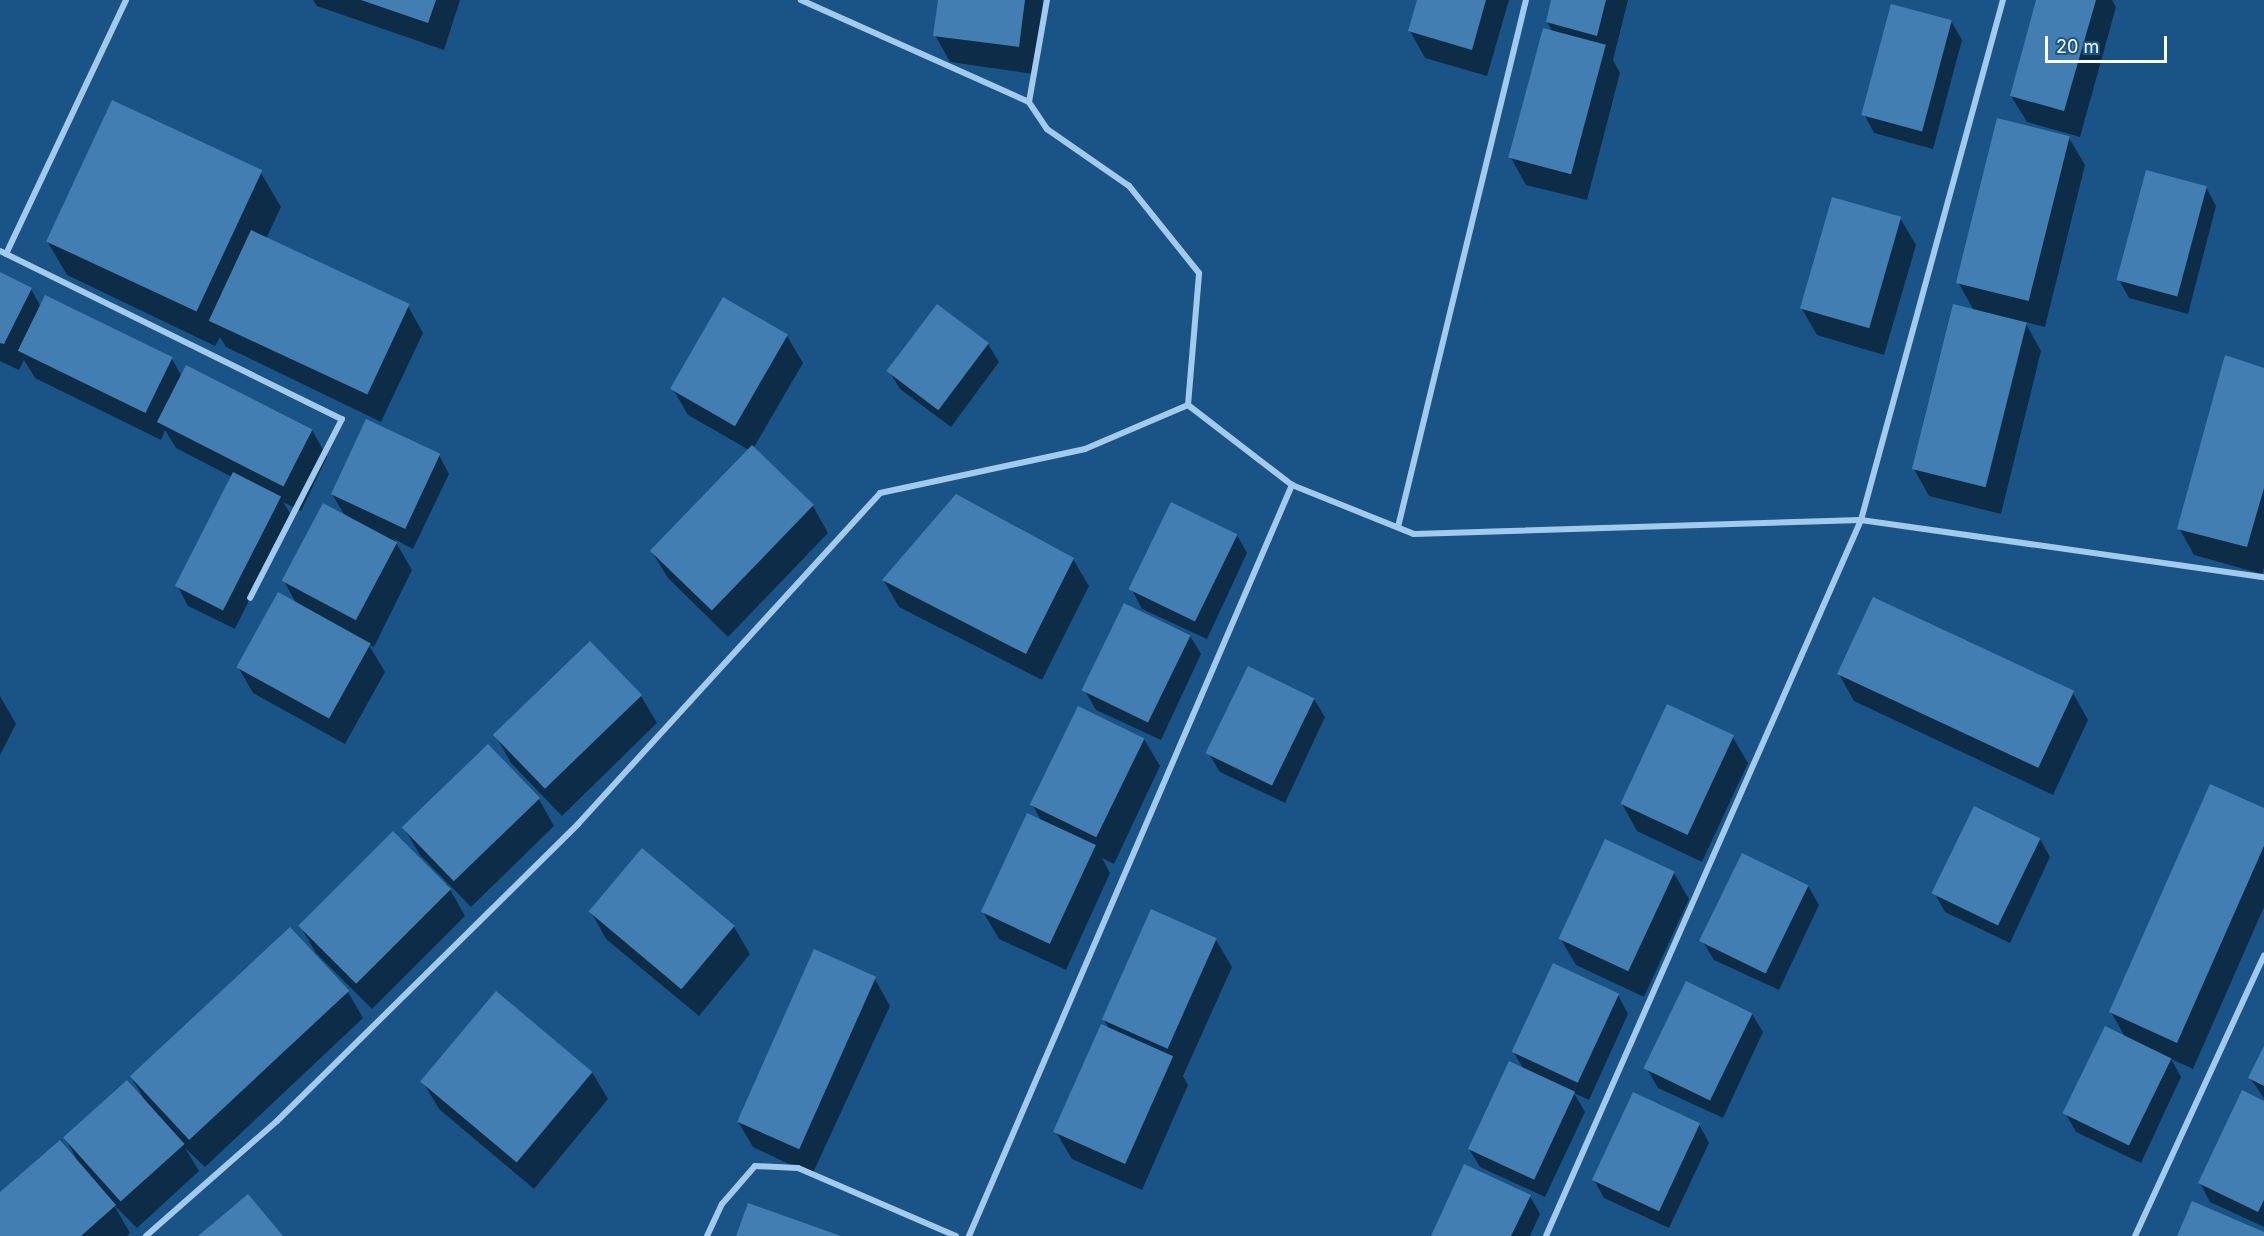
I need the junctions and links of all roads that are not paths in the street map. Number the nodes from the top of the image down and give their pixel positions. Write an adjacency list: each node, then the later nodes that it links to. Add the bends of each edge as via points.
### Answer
1 (126, 0): 7 (street)
2 (801, 0): 6 (street)
3 (1047, 0): 6 (street)
4 (1526, 0): 11 (street)
5 (2003, 0): 10 (street)
6 (1029, 102): 8 (street, via 1047,129 1129,186 1199,273)
7 (3, 252): 13 (street, via 342,419)
8 (1188, 405): 9 (street); 15 (street, via 1084,449 880,493 578,824 278,1122)
9 (1292, 485): 11 (street); 18 (street)
10 (1861, 520): 11 (street, via 1414,534); 12 (street); 19 (street)
11 (1398, 527)
12 (2264, 577)
13 (250, 598)
14 (2264, 955): 20 (street)
15 (146, 1236)
16 (706, 1236): 17 (street, via 722,1204 755,1166 798,1168)
17 (957, 1236)
18 (969, 1236)
19 (1546, 1236)
20 (2135, 1236)

